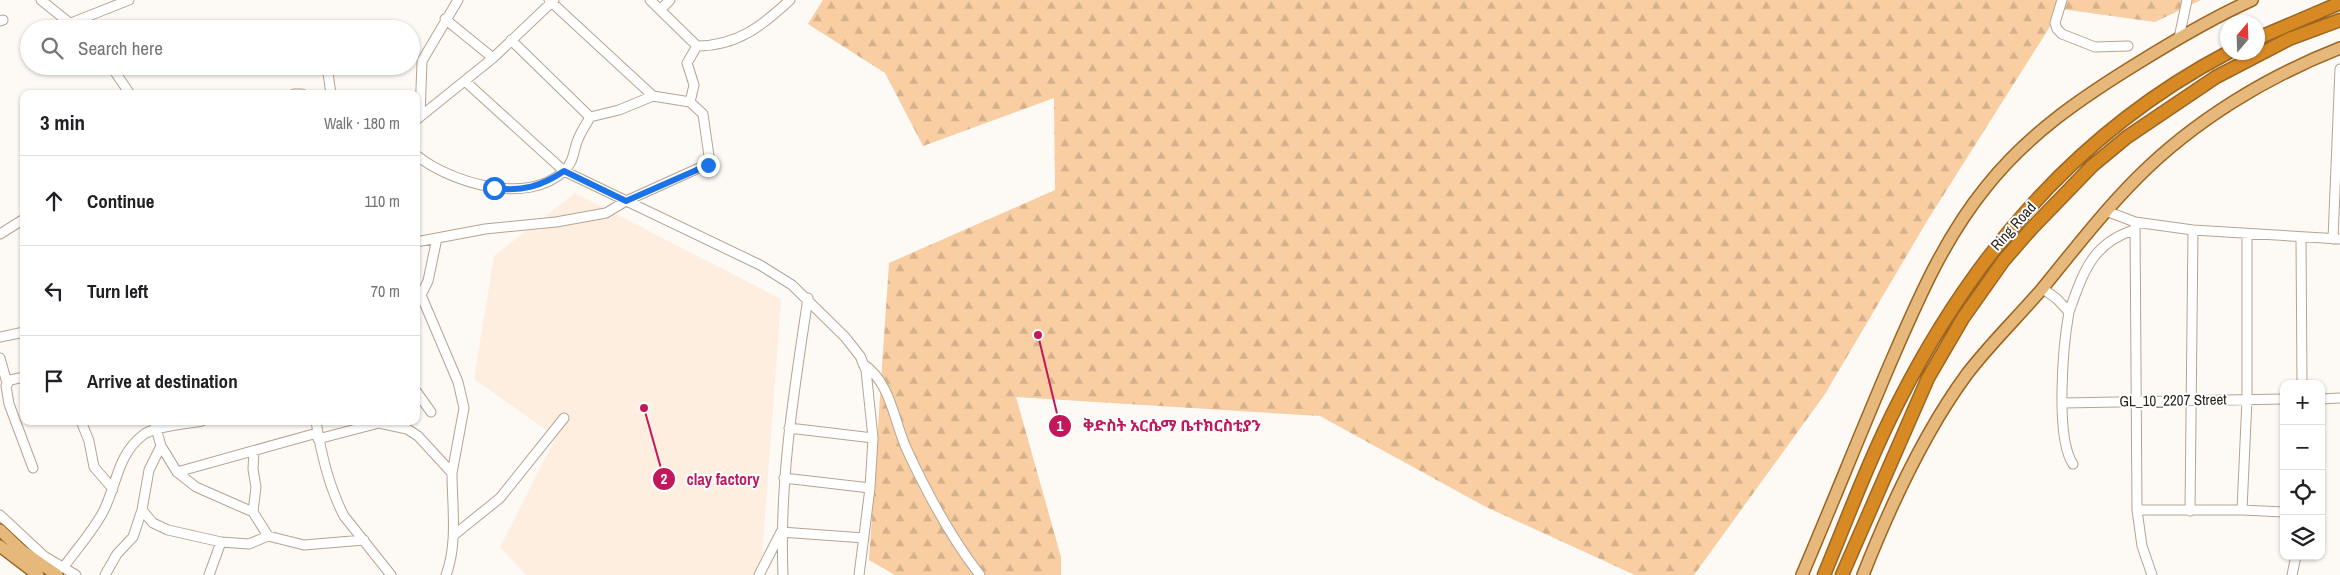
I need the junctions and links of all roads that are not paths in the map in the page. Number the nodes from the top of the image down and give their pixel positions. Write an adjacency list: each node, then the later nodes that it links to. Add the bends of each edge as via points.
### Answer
1 (41, 0): 14 (street)
2 (129, 0): 15 (street)
3 (458, 0): 13 (street)
4 (650, 0): 12 (street)
5 (670, 0): 12 (street)
6 (790, 0): 20 (street, via 758,29 714,46)
7 (2062, 0): 21 (street, via 2055,23 2062,34 2095,47)
8 (2187, 0): 18 (street)
9 (2252, 0): 18 (main road)
10 (552, 1): 19 (street); 32 (street)
11 (2340, 3): 17 (highway)
12 (661, 9): 20 (street)
13 (445, 19): 24 (street); 31 (street, via 422,61)
14 (66, 20)
15 (87, 20)
16 (2340, 20): 118 (highway, Ring Road, via 2289,38 2216,77 2127,137 2092,166 2015,247 1963,318 1928,378)
17 (2265, 35)
18 (2179, 38): 116 (main road, via 2086,95 2046,126 2013,156 1971,207 1948,241 1921,294)
19 (511, 40): 24 (street); 35 (street)
20 (697, 46): 33 (street, via 687,63 694,85)
21 (2128, 46)
22 (2340, 48): 39 (main road, via 2268,80 2218,112 2139,176)
23 (2220, 57): 117 (highway, Ring Road, via 2162,92 2078,156 1984,262 1937,331 1899,400)
24 (493, 58): 28 (street)
25 (2340, 73): 47 (street)
26 (116, 75): 29 (street)
27 (328, 75): 30 (street)
28 (466, 82): 34 (street); 37 (street)
29 (127, 90)
30 (330, 90)
31 (420, 90)
32 (653, 96): 33 (street); 35 (street, via 619,110)
33 (690, 102): 38 (street, via 702,114 710,163)
34 (420, 117)
35 (590, 117): 37 (street, via 579,137 572,162)
36 (420, 158): 37 (street, via 442,172 504,189 534,187)
37 (564, 171): 38 (street)
38 (626, 201): 45 (street, via 613,210 596,215); 52 (street, via 760,265)
39 (2106, 211): 41 (street); 49 (main road)
40 (20, 222): 43 (street)
41 (2135, 226): 42 (street); 53 (street, via 2117,235 2096,254 2080,281); 66 (street)
42 (2193, 230): 44 (street); 67 (street)
43 (0, 234)
44 (2247, 234): 46 (street); 63 (street)
45 (437, 238): 48 (street); 50 (street, via 428,281)
46 (2301, 238): 47 (street); 59 (street)
47 (2336, 239)
48 (420, 241)
49 (2042, 288): 53 (street); 119 (main road, via 1967,374 1942,413 1885,524)
50 (420, 291)
51 (420, 298): 85 (street, via 458,382 464,408)
52 (808, 298): 57 (street, via 845,337); 77 (street)
53 (2069, 312): 68 (street, via 2064,349)
54 (20, 333): 55 (street)
55 (0, 337)
56 (0, 358): 60 (street)
57 (863, 364): 79 (street); 115 (street, via 877,374 912,461 945,522)
58 (20, 378): 60 (street)
59 (2302, 380)
60 (7, 383): 69 (street)
61 (420, 397): 70 (street)
62 (2340, 398): 65 (street)
63 (2248, 399): 64 (street, GL_10_2207 Street); 67 (street, GL_10_2207 Street); 91 (street)
64 (2280, 399)
65 (2325, 399)
66 (2138, 400): 67 (street, GL_10_2207 Street); 68 (street, GL_10_2207 Street); 90 (street)
67 (2192, 400): 92 (street)
68 (2063, 403): 82 (street, via 2065,444)
69 (4, 406): 83 (street)
70 (431, 412)
71 (564, 418): 98 (street, via 500,498)
72 (83, 425): 88 (street, via 94,467)
73 (156, 425): 80 (street); 88 (street, via 143,434 123,458)
74 (317, 425): 78 (street)
75 (365, 425): 78 (street)
76 (390, 425): 85 (street, via 414,433)
77 (789, 428): 79 (street); 86 (street)
78 (318, 436): 81 (street); 101 (street, via 339,507)
79 (873, 438): 87 (street)
80 (161, 446): 84 (street); 89 (street, via 150,470)
81 (254, 451): 84 (street); 93 (street, via 256,488)
82 (2073, 464)
83 (33, 468)
84 (177, 472): 93 (street, via 196,487)
85 (452, 473): 98 (street)
86 (784, 478): 87 (street); 97 (street)
87 (870, 488): 100 (street)
88 (113, 489): 105 (street, via 103,513)
89 (142, 510): 102 (street, via 153,523 168,530); 108 (street, via 133,537 117,554)
90 (2137, 510): 92 (street); 120 (street, via 2142,546)
91 (2242, 510): 92 (street); 94 (street)
92 (2190, 511)
93 (253, 512): 99 (street)
94 (2280, 512)
95 (0, 515): 105 (street)
96 (0, 530): 105 (main road, via 21,550)
97 (781, 532): 100 (street); 112 (street); 113 (street)
98 (454, 535): 111 (street)
99 (268, 536): 101 (street, via 304,546); 102 (street, via 249,544)
100 (864, 538): 114 (street)
101 (364, 540): 110 (street)
102 (221, 542): 109 (street)
103 (0, 546): 106 (main road)
104 (2295, 560): 121 (street)
105 (60, 571): 107 (street)
106 (38, 575)
107 (76, 575)
108 (105, 575)
109 (209, 575)
110 (391, 575)
111 (446, 575)
112 (759, 575)
113 (783, 575)
114 (859, 575)
115 (980, 575)
116 (1802, 575)
117 (1824, 575)
118 (1842, 575)
119 (1863, 575)
120 (2152, 575)
121 (2292, 575)

